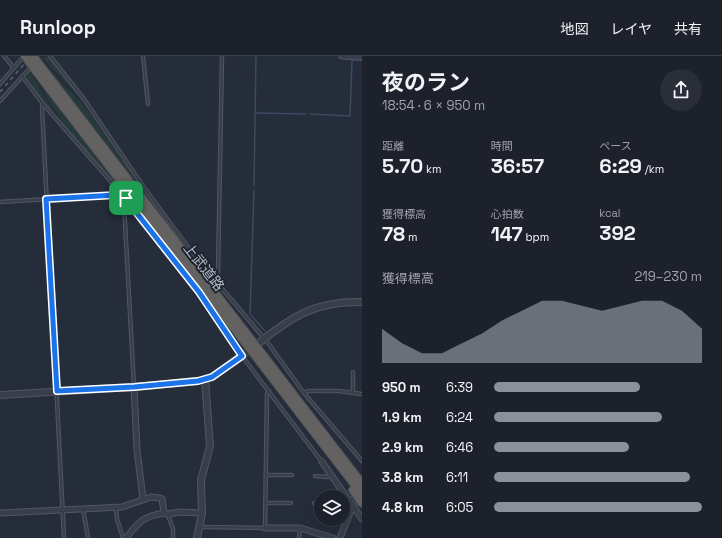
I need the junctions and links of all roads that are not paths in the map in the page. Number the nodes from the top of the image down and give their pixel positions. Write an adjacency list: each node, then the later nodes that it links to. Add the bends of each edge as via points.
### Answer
1 (4, 56): 9 (lane)
2 (25, 56): 8 (highway, 上武道路, bridge); 9 (lane)
3 (50, 56): 19 (lane, via 80,94 142,186)
4 (143, 56): 14 (lane)
5 (222, 56): 20 (lane, via 218,273)
6 (342, 56): 7 (street)
7 (362, 57)
8 (36, 60): 10 (lane); 19 (highway, 上武道路)
9 (14, 68): 11 (lane)
10 (22, 76): 12 (lane); 13 (lane)
11 (0, 84)
12 (0, 101)
13 (43, 104): 15 (lane); 17 (lane)
14 (148, 104)
15 (121, 193): 16 (lane); 17 (lane)
16 (126, 198): 19 (lane); 27 (lane)
17 (46, 199): 18 (lane); 28 (lane)
18 (0, 202)
19 (186, 260): 20 (lane); 24 (lane, via 199,292); 34 (highway, 上武道路)
20 (215, 280): 22 (lane)
21 (362, 302): 22 (street, via 333,303 312,309 287,322)
22 (262, 340): 30 (lane)
23 (248, 351): 24 (street)
24 (242, 356): 26 (street); 29 (lane)
25 (354, 372): 31 (lane)
26 (205, 380): 27 (street); 53 (street, via 210,446 201,480)
27 (134, 387): 28 (street); 44 (street, via 136,445)
28 (57, 391): 33 (street); 51 (lane)
29 (269, 391): 36 (lane); 37 (lane)
30 (304, 393): 31 (lane); 35 (lane)
31 (353, 393): 32 (lane)
32 (362, 394)
33 (0, 395)
34 (316, 428): 40 (highway); 42 (highway, 上武道路); 43 (highway, 上武道路); 48 (highway)
35 (362, 461)
36 (322, 462): 39 (street)
37 (266, 475): 38 (lane); 45 (lane)
38 (292, 475)
39 (332, 475): 41 (lane); 47 (street)
40 (362, 475)
41 (315, 476)
42 (362, 484)
43 (359, 495): 47 (lane)
44 (143, 499): 49 (street); 54 (street, via 161,498)
45 (266, 503): 46 (lane); 57 (lane)
46 (291, 503)
47 (351, 503): 55 (street); 66 (street)
48 (362, 503)
49 (116, 507): 50 (street); 61 (lane, via 117,519)
50 (83, 509): 51 (street); 60 (lane)
51 (62, 510): 52 (street); 59 (lane)
52 (0, 513)
53 (202, 513): 54 (street); 56 (street)
54 (166, 514): 61 (street, via 139,521); 62 (lane)
55 (362, 519)
56 (199, 527): 57 (lane); 63 (street)
57 (265, 528): 58 (street)
58 (300, 528): 64 (lane); 65 (street)
59 (64, 538)
60 (88, 538)
61 (125, 538)
62 (174, 538)
63 (197, 538)
64 (299, 538)
65 (333, 538)
66 (340, 538)

